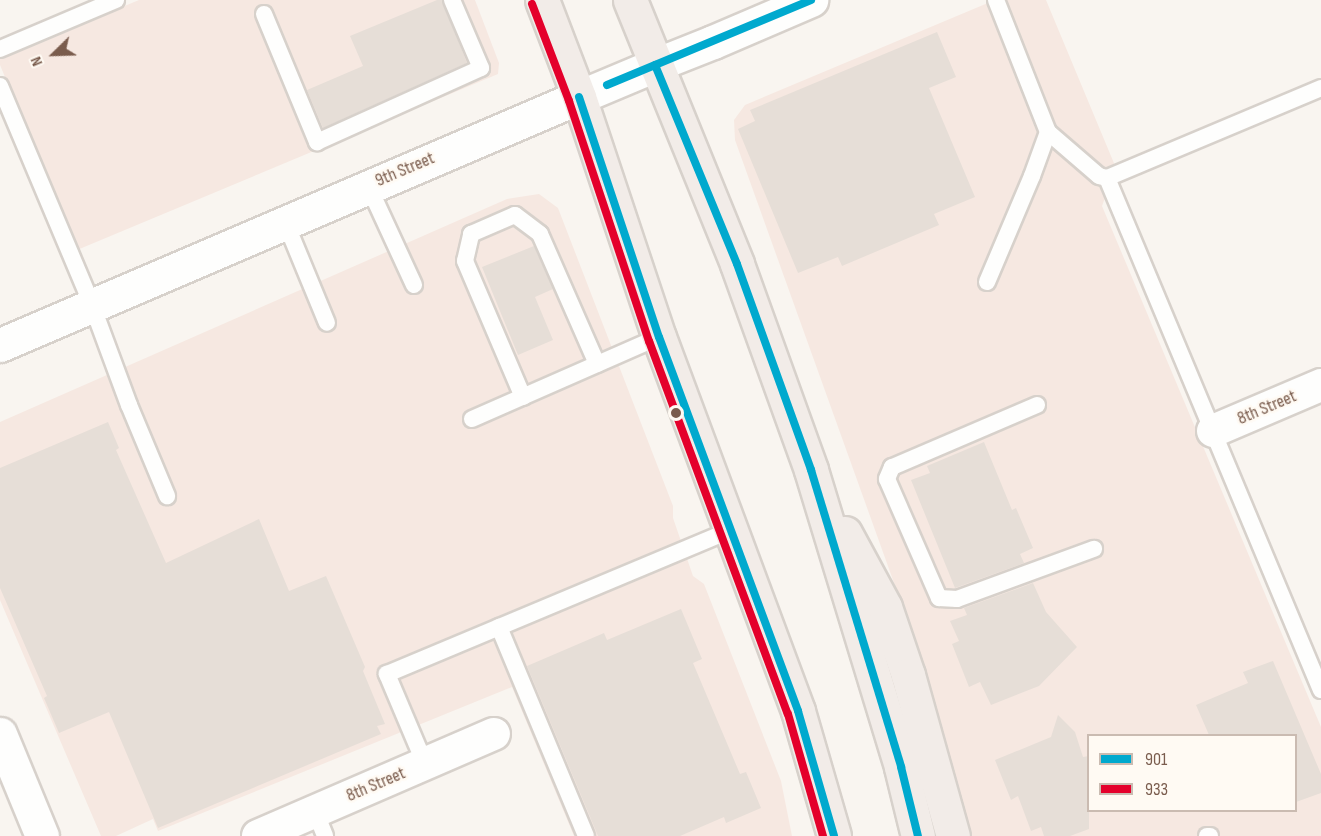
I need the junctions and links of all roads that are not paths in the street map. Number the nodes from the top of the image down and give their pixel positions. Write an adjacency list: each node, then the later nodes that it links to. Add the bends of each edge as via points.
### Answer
1 (116, 0): 8 (lane)
2 (452, 0): 7 (lane, via 481,68 317,141)
3 (542, 0): 12 (highway)
4 (630, 0): 9 (highway)
5 (811, 0): 9 (street, 9th Street)
6 (996, 0): 13 (lane)
7 (264, 14)
8 (0, 49)
9 (655, 64): 12 (street, 9th Street); 29 (highway, via 736,264)
10 (0, 86): 19 (lane)
11 (1321, 88): 14 (lane)
12 (579, 97): 15 (street, 9th Street); 21 (highway)
13 (1048, 132): 14 (lane, via 1099,176); 17 (lane)
14 (1107, 178): 28 (lane)
15 (368, 185): 16 (street, 9th Street); 18 (lane)
16 (285, 221): 19 (street, 9th Street); 20 (lane)
17 (987, 282)
18 (414, 285)
19 (92, 305): 22 (street, 9th Street); 30 (lane)
20 (327, 323)
21 (659, 337): 23 (lane); 31 (highway)
22 (0, 345)
23 (597, 364): 25 (lane); 25 (lane, via 540,234 515,215 471,234 465,261)
24 (1321, 386): 28 (street, 8th Street)
25 (523, 396): 27 (lane)
26 (1037, 405): 32 (lane, via 892,467 887,479 939,598 957,599)
27 (472, 419)
28 (1212, 430): 34 (lane)
29 (811, 470): 43 (highway, via 901,767); 44 (highway, via 885,607)
30 (167, 496)
31 (731, 530): 33 (lane); 42 (highway, via 798,711)
32 (1094, 549)
33 (499, 627): 37 (lane, via 387,674); 41 (lane)
34 (1320, 686)
35 (0, 734): 39 (street)
36 (494, 734): 37 (street, 8th Street)
37 (426, 764): 38 (street, 8th Street)
38 (320, 824): 40 (street, 8th Street)
39 (42, 836)
40 (258, 836)
41 (586, 836)
42 (834, 836)
43 (918, 836)
44 (953, 836)

